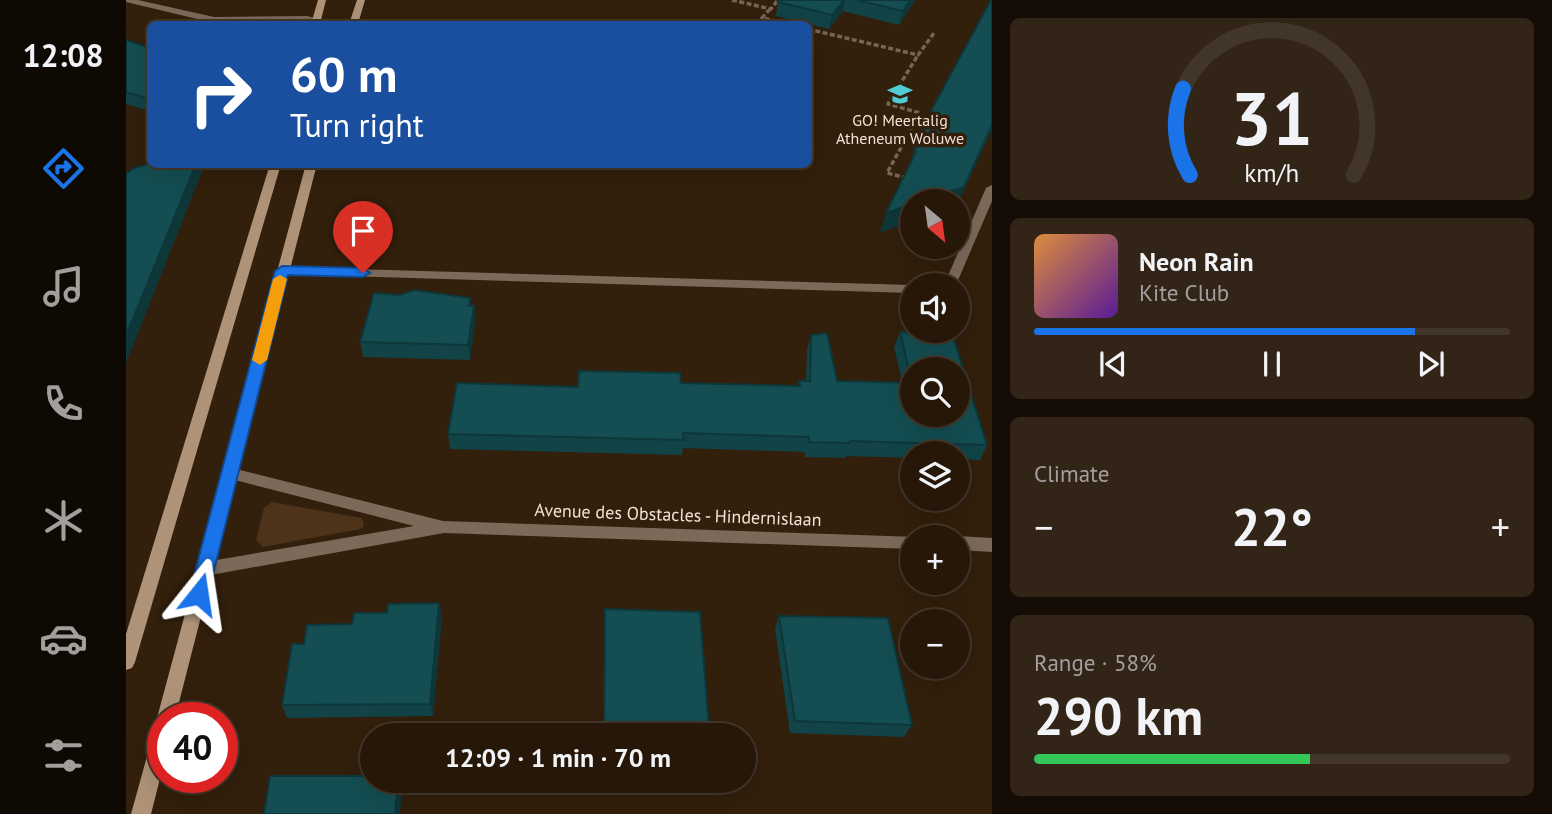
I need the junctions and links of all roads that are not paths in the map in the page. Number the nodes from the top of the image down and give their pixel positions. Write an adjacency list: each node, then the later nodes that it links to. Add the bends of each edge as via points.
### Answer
1 (127, 0): 4 (street)
2 (322, 0): 6 (street)
3 (361, 0): 7 (street)
4 (190, 17): 5 (street); 6 (street)
5 (198, 21)
6 (315, 21)
7 (354, 21)
8 (275, 168): 20 (street)
9 (311, 168): 11 (street)
10 (992, 188): 12 (street)
11 (282, 271): 13 (street); 14 (street)
12 (955, 273)
13 (900, 289)
14 (232, 474): 15 (street, Avenue des Obstacles - Hindernislaan); 19 (street)
15 (444, 527): 16 (street, Avenue des Obstacles - Hindernislaan); 19 (street, Avenue des Obstacles - Hindernislaan)
16 (900, 542)
17 (970, 544): 18 (street)
18 (992, 545)
19 (205, 569): 21 (street)
20 (126, 662)
21 (170, 702)
22 (147, 791): 23 (street)
23 (141, 814)

